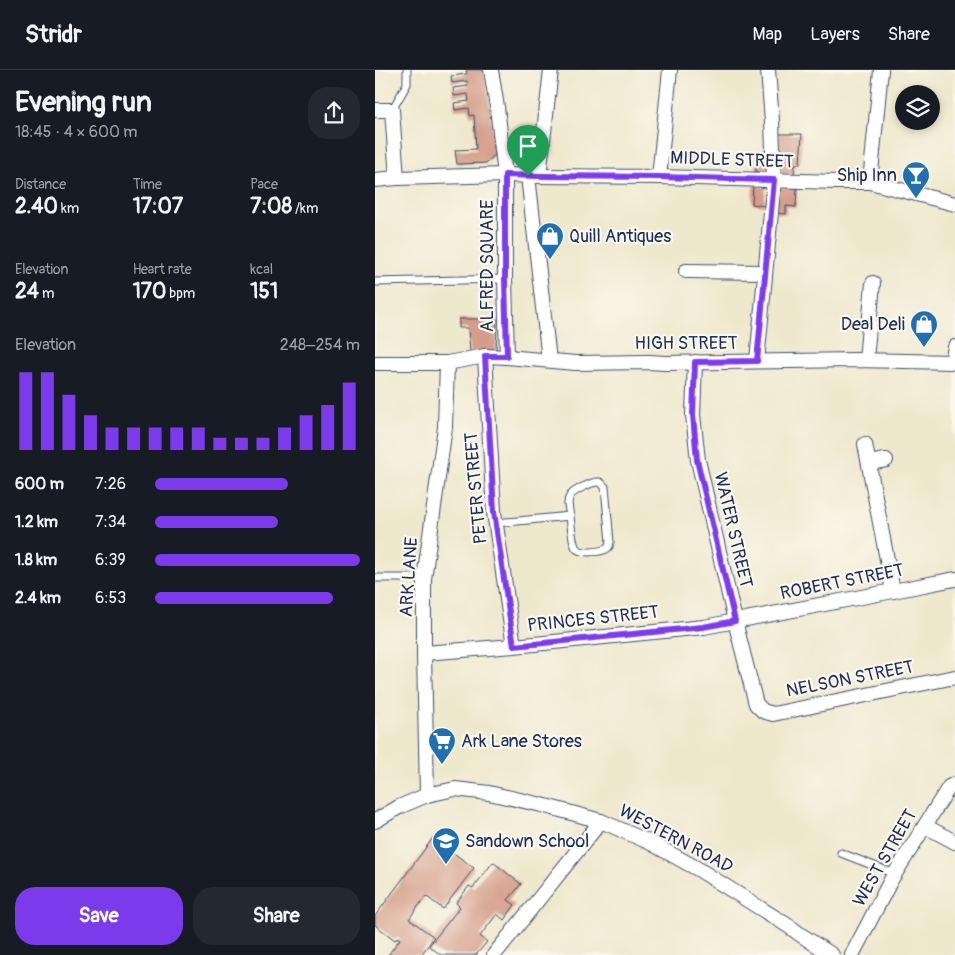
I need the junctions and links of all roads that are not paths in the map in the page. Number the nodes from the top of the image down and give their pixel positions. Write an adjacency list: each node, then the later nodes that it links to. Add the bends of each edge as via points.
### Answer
1 (407, 70): 8 (lane, via 407,84)
2 (491, 70): 9 (street, ALFRED SQUARE)
3 (551, 70): 10 (street)
4 (670, 70): 11 (street)
5 (767, 70): 14 (street)
6 (881, 70): 15 (street)
7 (375, 110): 8 (street)
8 (392, 110): 12 (street)
9 (505, 175): 10 (street, MIDDLE STREET); 12 (street, MIDDLE STREET); 19 (street, ALFRED SQUARE)
10 (534, 176): 11 (street, MIDDLE STREET); 25 (street)
11 (659, 177): 14 (street, MIDDLE STREET)
12 (397, 178): 13 (street, MIDDLE STREET)
13 (375, 180)
14 (774, 180): 15 (street, MIDDLE STREET); 18 (street)
15 (870, 182): 16 (street, MIDDLE STREET)
16 (955, 204)
17 (686, 271): 18 (street)
18 (765, 272): 27 (street)
19 (505, 279): 20 (lane); 24 (street, ALFRED SQUARE)
20 (375, 282)
21 (873, 284): 26 (street)
22 (955, 347): 29 (street)
23 (485, 356): 24 (street, HIGH STREET); 31 (street, HIGH STREET); 36 (street, PETER STREET)
24 (507, 356): 25 (street, HIGH STREET)
25 (549, 360): 28 (street, HIGH STREET, via 575,363)
26 (867, 360): 27 (street, HIGH STREET); 29 (street, HIGH STREET)
27 (757, 361): 28 (street, HIGH STREET)
28 (695, 362): 41 (street, WATER STREET, via 693,415 697,460)
29 (953, 362)
30 (375, 363): 31 (street, HIGH STREET)
31 (447, 363): 39 (street, ARK LANE, via 445,427)
32 (865, 444): 34 (street)
33 (885, 460): 34 (street)
34 (869, 463): 40 (street)
35 (570, 516): 35 (lane, via 575,547 580,552 609,547 605,487 601,483 584,487 570,496); 36 (lane)
36 (496, 523): 42 (street, PETER STREET)
37 (375, 578): 39 (lane)
38 (955, 578): 40 (street, ROBERT STREET)
39 (424, 579): 43 (street, ARK LANE)
40 (893, 592): 41 (street, ROBERT STREET)
41 (735, 621): 42 (street, PRINCES STREET); 45 (street, WATER STREET)
42 (514, 646): 43 (street, PRINCES STREET)
43 (424, 653): 47 (street, ARK LANE)
44 (955, 677): 45 (street, NELSON STREET, via 773,714)
45 (756, 704)
46 (955, 784): 50 (street, WEST STREET, via 949,787)
47 (427, 795): 48 (street, WESTERN ROAD); 49 (street, WESTERN ROAD, via 455,789 489,793)
48 (375, 821)
49 (601, 821): 54 (street); 55 (street, WESTERN ROAD, via 698,869)
50 (925, 826): 51 (street); 53 (street, WEST STREET)
51 (955, 842)
52 (841, 853): 53 (lane)
53 (895, 874): 56 (street, WEST STREET)
54 (494, 955)
55 (832, 955)
56 (852, 955)

